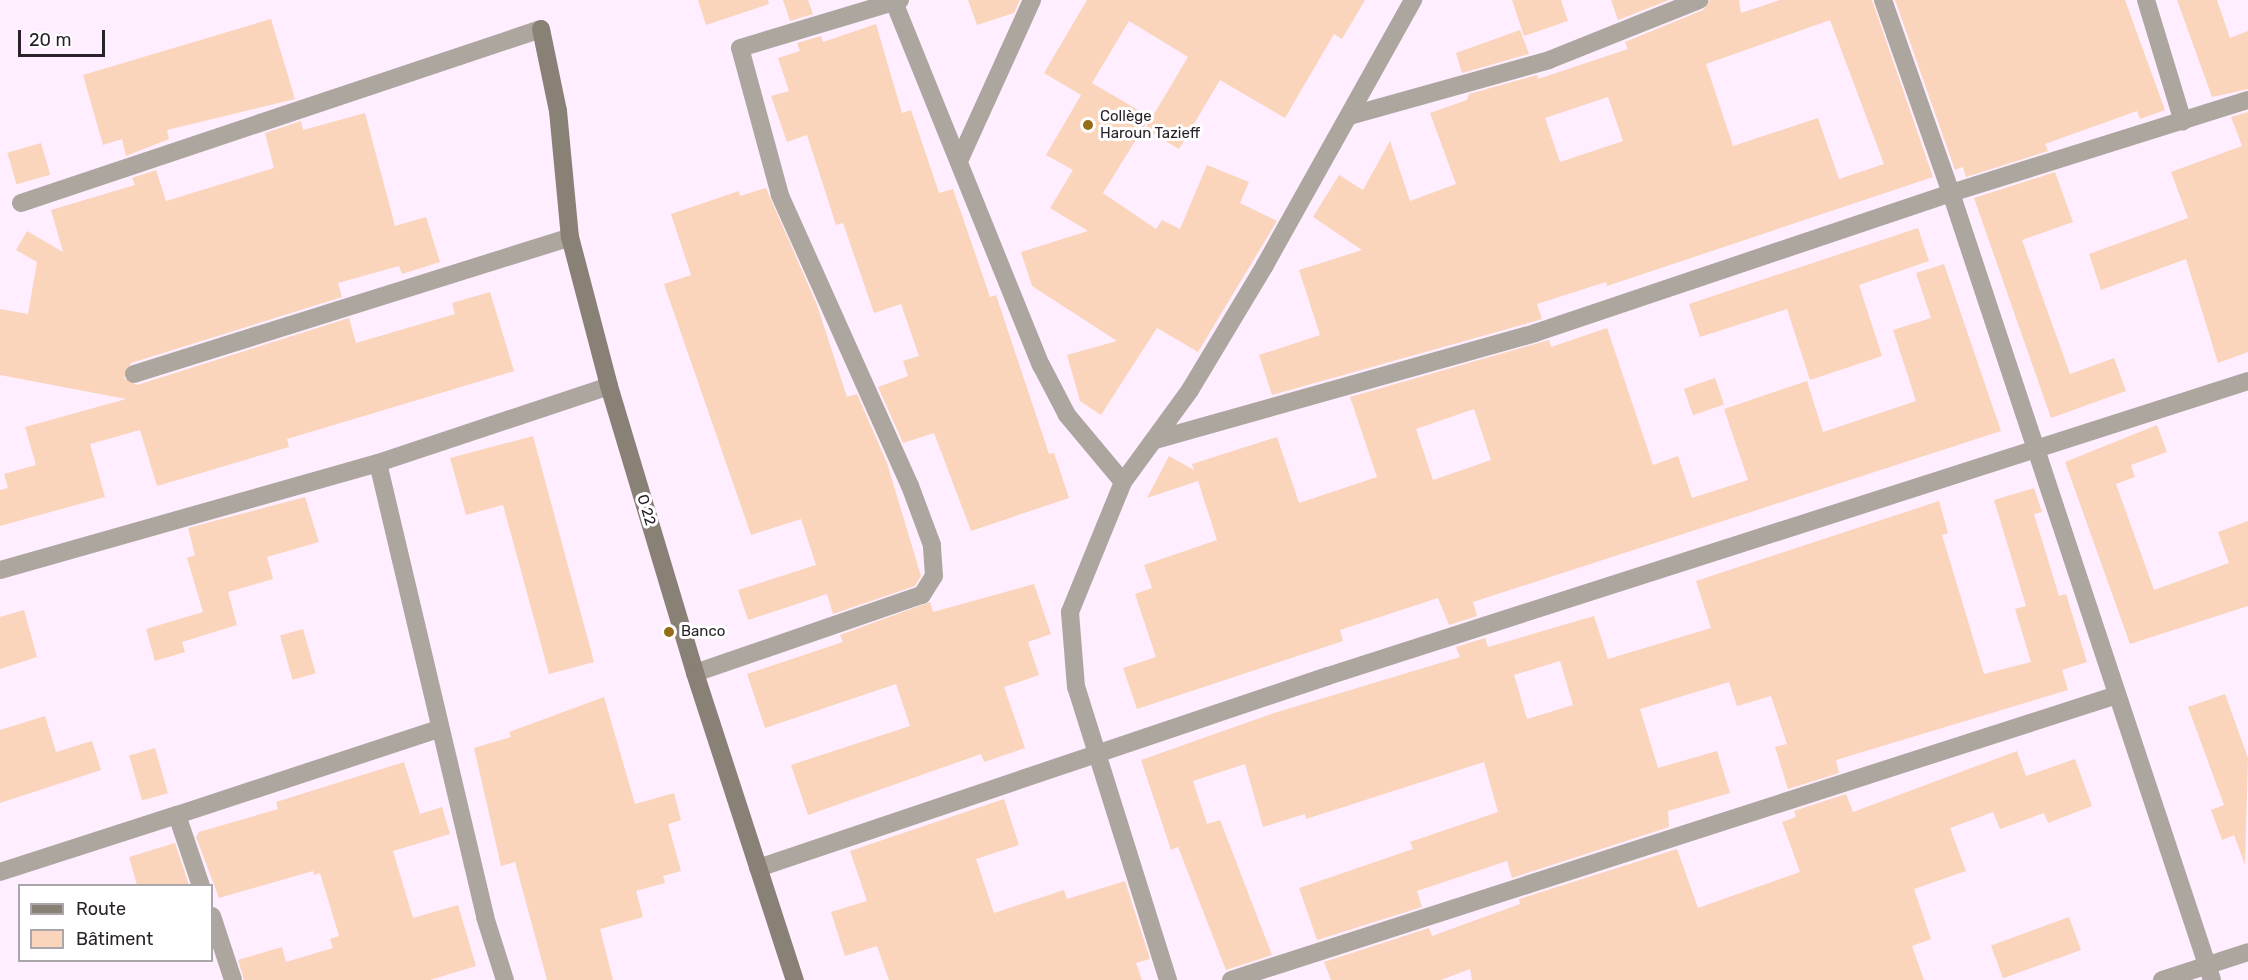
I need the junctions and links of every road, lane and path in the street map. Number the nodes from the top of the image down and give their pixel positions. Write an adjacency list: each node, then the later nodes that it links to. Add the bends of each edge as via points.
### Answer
1 (1032, 0): 10 (street)
2 (1413, 0): 8 (street)
3 (1699, 0): 8 (street, via 1549,60)
4 (1883, 0): 11 (street)
5 (2146, 0): 9 (street)
6 (897, 1): 10 (street); 22 (street, via 740,48 780,195 910,486 932,545 934,576 922,595)
7 (2248, 100): 9 (street)
8 (1349, 116): 17 (street, via 1265,265)
9 (2183, 122): 11 (street)
10 (958, 161): 20 (street, via 1052,387 1089,445)
11 (1952, 193): 17 (street, via 1535,333); 18 (street)
12 (21, 203): 13 (street, O 22, via 541,29 558,111)
13 (570, 237): 14 (street); 16 (street, O 22)
14 (134, 374)
15 (2248, 381): 18 (street)
16 (609, 386): 19 (street); 22 (street, O 22)
17 (1155, 440): 20 (street)
18 (2036, 452): 23 (street); 25 (street)
19 (378, 463): 21 (street); 24 (street)
20 (1123, 482): 25 (street, via 1070,612 1076,687)
21 (0, 570)
22 (695, 673): 27 (street, O 22)
23 (2117, 695): 32 (street); 37 (street)
24 (439, 729): 26 (street); 34 (street, via 484,917)
25 (1098, 753): 27 (street); 36 (street)
26 (177, 815): 28 (street); 29 (street)
27 (758, 868): 35 (street, O 22)
28 (0, 872)
29 (201, 884)
30 (213, 919): 33 (street)
31 (2248, 952): 32 (street)
32 (2210, 973): 38 (street)
33 (233, 980)
34 (505, 980)
35 (795, 980)
36 (1168, 980)
37 (1231, 980)
38 (2162, 980)

